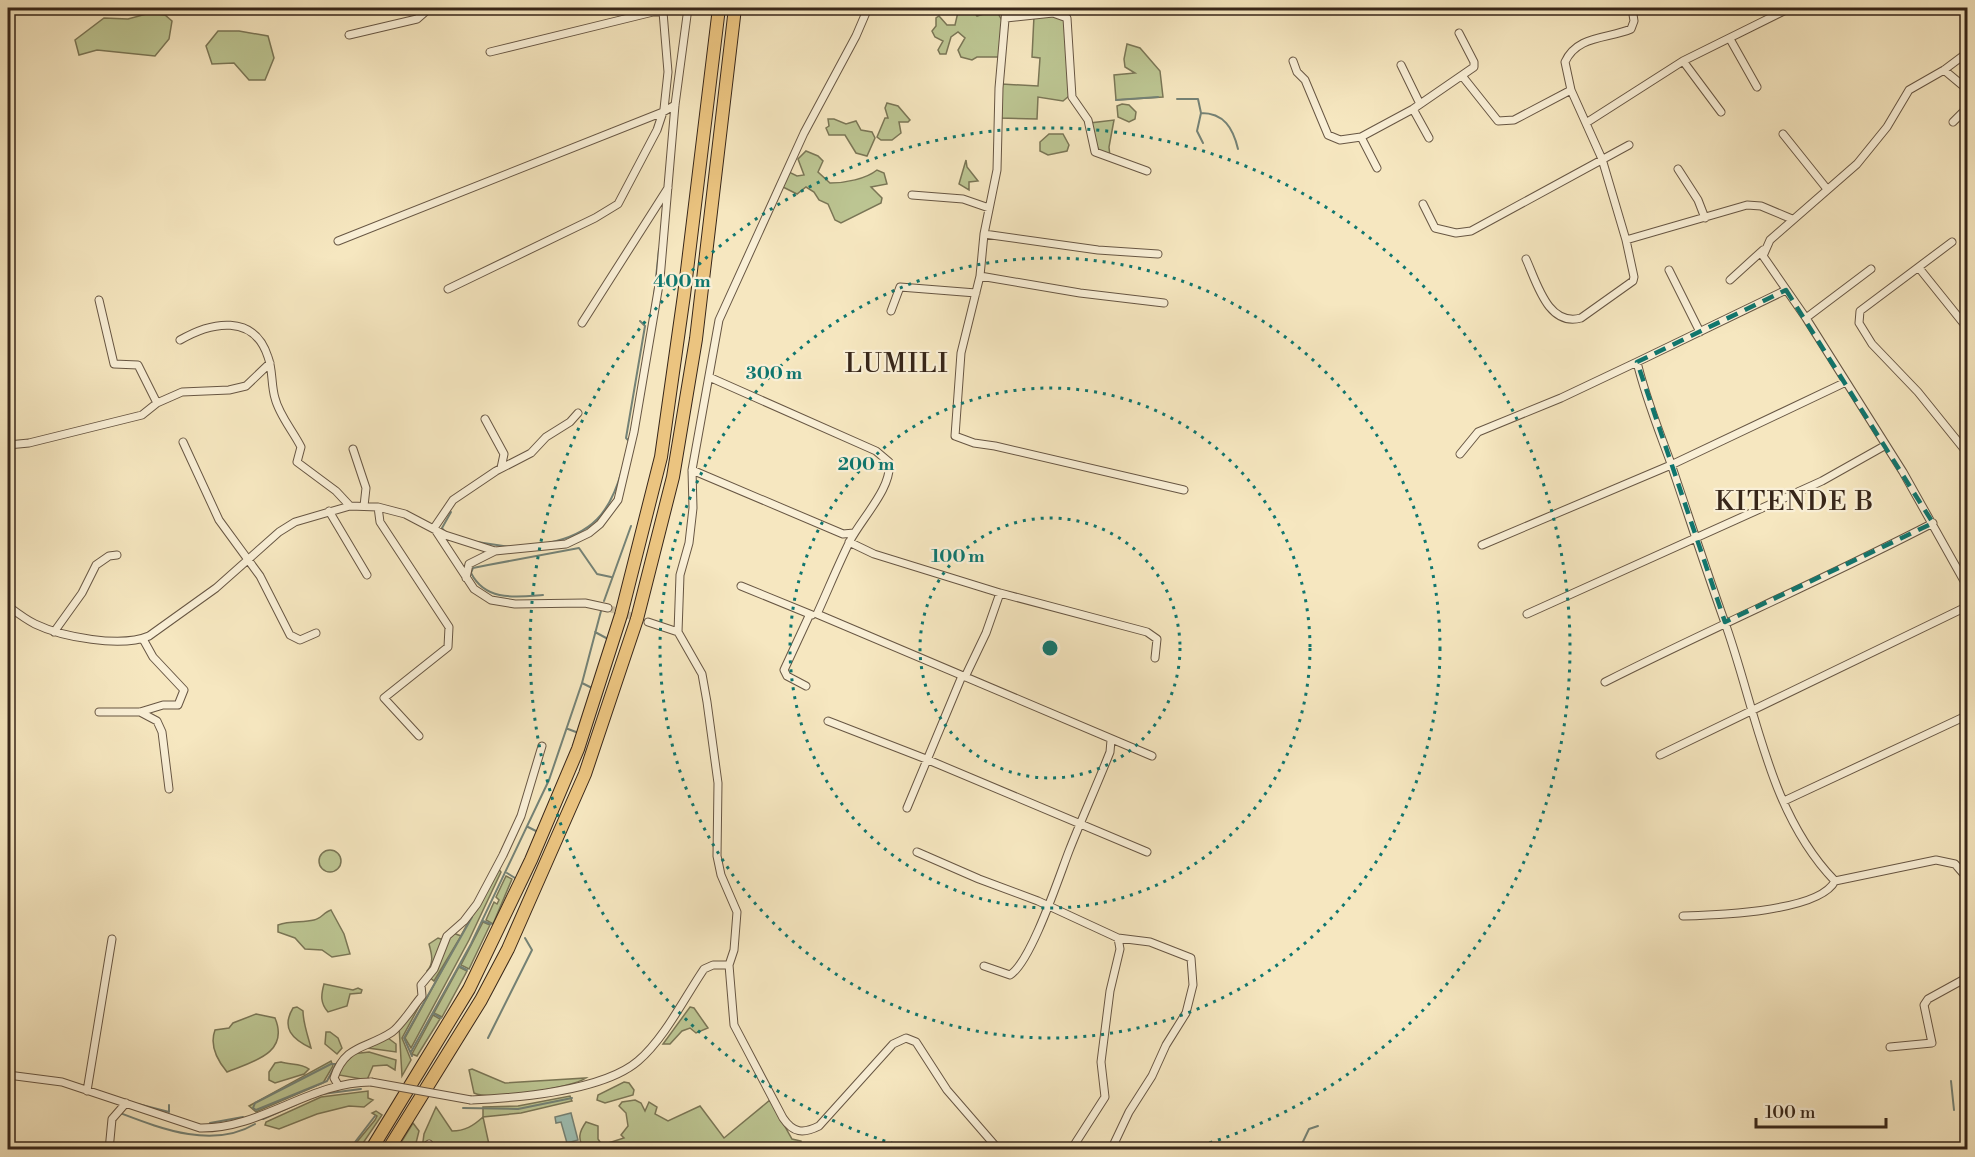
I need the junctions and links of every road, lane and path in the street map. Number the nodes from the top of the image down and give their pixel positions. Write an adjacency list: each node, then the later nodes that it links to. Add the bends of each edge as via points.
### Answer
1 (425, 8): 11 (street, via 417,19)
2 (688, 8): 24 (street)
3 (719, 8): 153 (highway, via 661,457 621,615 578,748 531,860 469,988)
4 (735, 8): 154 (highway, via 696,339 673,477 637,619 585,774 518,930 481,1000)
5 (868, 8): 71 (street, via 804,133 719,320)
6 (1006, 8): 9 (street)
7 (1632, 8): 21 (street, via 1631,29 1590,40 1568,56 1565,62)
8 (1790, 8): 12 (street)
9 (1006, 18): 38 (street, via 1053,14 1067,18 1072,97 1088,120 1095,152); 43 (street, via 998,98 998,163)
10 (1459, 33): 19 (street, via 1474,64)
11 (349, 35)
12 (1730, 39): 16 (street); 20 (street)
13 (490, 52): 27 (street, via 663,12 668,72)
14 (1968, 52): 18 (street)
15 (1293, 61): 32 (street, via 1328,135 1340,140)
16 (1683, 61): 28 (street); 30 (street)
17 (1401, 65): 23 (street)
18 (1944, 70): 22 (street); 40 (street, via 1904,95 1872,147)
19 (1463, 77): 21 (street, via 1498,121 1503,122); 23 (street)
20 (1757, 87)
21 (1571, 90): 30 (street)
22 (1968, 90)
23 (1420, 104): 26 (street)
24 (675, 105): 27 (street); 39 (street)
25 (1968, 107): 29 (street)
26 (1413, 109): 32 (street); 33 (street)
27 (663, 112): 48 (street); 58 (street, via 618,204 595,219)
28 (1721, 112)
29 (1953, 122)
30 (1586, 123): 35 (street)
31 (1783, 134): 40 (street)
32 (1361, 137): 36 (street)
33 (1430, 138)
34 (1629, 145): 35 (street)
35 (1602, 159): 42 (street, via 1471,231 1456,233 1435,228); 47 (street)
36 (1377, 168)
37 (1678, 169): 44 (street)
38 (1147, 171)
39 (670, 186): 65 (street); 96 (street, via 660,279 634,432 618,500 590,533 566,544)
40 (1827, 189): 45 (street)
41 (912, 195): 43 (street, via 963,199)
42 (1423, 204)
43 (989, 208): 46 (street)
44 (1705, 218): 45 (street, via 1754,205); 47 (street)
45 (1792, 219): 50 (street)
46 (984, 234): 51 (street); 56 (street)
47 (1626, 240): 52 (street, via 1632,281 1573,320 1554,314)
48 (338, 241)
49 (1952, 242): 53 (street)
50 (1763, 250): 57 (street); 59 (street, via 1766,262)
51 (1158, 254)
52 (1526, 259)
53 (1919, 268): 66 (street); 81 (street, via 1860,311 1859,323 1872,344 1918,392)
54 (1871, 269): 64 (street)
55 (1669, 270): 67 (street)
56 (980, 276): 60 (street); 62 (street)
57 (1730, 280)
58 (447, 289)
59 (1786, 290): 64 (street); 67 (street)
60 (976, 293): 63 (street, via 904,286 897,288); 85 (street, via 960,360 955,436)
61 (99, 300): 73 (street, via 114,364 138,365)
62 (1164, 303)
63 (891, 311)
64 (1806, 318): 72 (street)
65 (582, 323)
66 (1968, 329)
67 (1700, 332): 69 (street)
68 (180, 340): 70 (street, via 216,324 242,326 264,345)
69 (1637, 362): 80 (street, via 1478,432); 82 (street)
70 (270, 363): 73 (street, via 246,386 182,392); 86 (street, via 275,399 301,449 297,462)
71 (709, 377): 84 (street); 92 (street, via 886,457 890,473)
72 (1846, 382): 78 (street); 82 (street)
73 (156, 403): 77 (street, via 142,415)
74 (578, 413): 83 (street, via 531,453)
75 (485, 419): 83 (street, via 504,454)
76 (183, 442): 98 (street, via 215,514)
77 (8, 445)
78 (1886, 445): 90 (street); 93 (street, via 1822,481)
79 (353, 449): 87 (street, via 366,488)
80 (1460, 454)
81 (1968, 454)
82 (1671, 465): 93 (street); 95 (street)
83 (500, 469): 91 (street, via 453,500)
84 (692, 470): 92 (street, via 843,534); 113 (street, via 693,508 680,575)
85 (1184, 490)
86 (350, 506): 87 (street); 89 (street)
87 (364, 506): 88 (street)
88 (378, 507): 91 (street); 125 (street, via 380,522 449,627 448,647 384,698)
89 (329, 511): 98 (street, via 295,522); 99 (street)
90 (1933, 523): 102 (street); 111 (street)
91 (434, 528): 96 (street); 100 (street)
92 (854, 533): 94 (street)
93 (1694, 539): 108 (street); 111 (street)
94 (849, 543): 103 (street); 107 (street)
95 (1482, 545)
96 (495, 551): 100 (street, via 469,564)
97 (117, 555): 112 (street, via 96,565 82,593)
98 (249, 560): 114 (street, via 292,637 304,640); 115 (street)
99 (367, 575)
100 (466, 578): 106 (street, via 491,600 585,603)
101 (741, 586): 109 (street)
102 (1968, 588)
103 (1000, 593): 116 (street, via 1147,632 1157,639); 117 (street)
104 (8, 606): 112 (street, via 33,624)
105 (1968, 606): 120 (street)
106 (608, 608)
107 (818, 614): 109 (street); 117 (street)
108 (1527, 614)
109 (809, 616): 119 (street, via 784,670)
110 (648, 622): 113 (street)
111 (1725, 622): 118 (street); 120 (street)
112 (54, 632): 115 (street, via 121,641)
113 (678, 632): 143 (street, via 702,674 707,702 717,783 717,856 737,912)
114 (316, 633)
115 (143, 639): 122 (street, via 153,657 184,690 178,705)
116 (1155, 658)
117 (964, 677): 126 (street); 130 (street)
118 (1605, 682)
119 (806, 686)
120 (1750, 710): 128 (street); 132 (street)
121 (99, 712): 122 (street)
122 (140, 712): 131 (street, via 157,721 162,732)
123 (1968, 715): 132 (street)
124 (828, 721): 130 (street)
125 (419, 736)
126 (1111, 740): 129 (street); 134 (street, via 1110,752)
127 (542, 746): 148 (street, via 503,855 477,904 447,936 434,969 421,985 422,996 392,1032 350,1052 336,1072)
128 (1660, 755)
129 (1152, 756)
130 (926, 759): 133 (street); 134 (street)
131 (169, 789)
132 (1784, 801): 138 (street, via 1807,847)
133 (907, 808)
134 (1080, 824): 136 (street); 139 (street)
135 (917, 852): 139 (street)
136 (1147, 852)
137 (1968, 879): 138 (street, via 1955,864 1936,860)
138 (1835, 882): 140 (street, via 1816,898 1761,909)
139 (1050, 906): 141 (street); 144 (street, via 1014,973 1002,974)
140 (1683, 916)
141 (1118, 938): 157 (street, via 1120,949 1101,1062 1105,1097); 158 (street, via 1150,942 1191,958 1193,985 1186,1013)
142 (112, 939): 149 (street)
143 (729, 965): 148 (street, bridge, via 704,969 652,1046 622,1072 512,1099 471,1100 371,1083); 156 (street, via 734,1025 791,1128 802,1132 819,1126 894,1044 906,1038 915,1042 947,1090)
144 (984, 966)
145 (1968, 977): 146 (street, via 1924,1005 1932,1043)
146 (1890, 1047)
147 (8, 1075): 149 (street)
148 (338, 1085): 150 (street, via 249,1121 217,1128 200,1128)
149 (87, 1091): 150 (street)
150 (126, 1103): 152 (street, via 112,1119)
151 (429, 1144): 155 (street)
152 (109, 1149)
153 (371, 1149)
154 (388, 1149)
155 (421, 1149)
156 (999, 1149)
157 (1071, 1149)
158 (1111, 1149)

